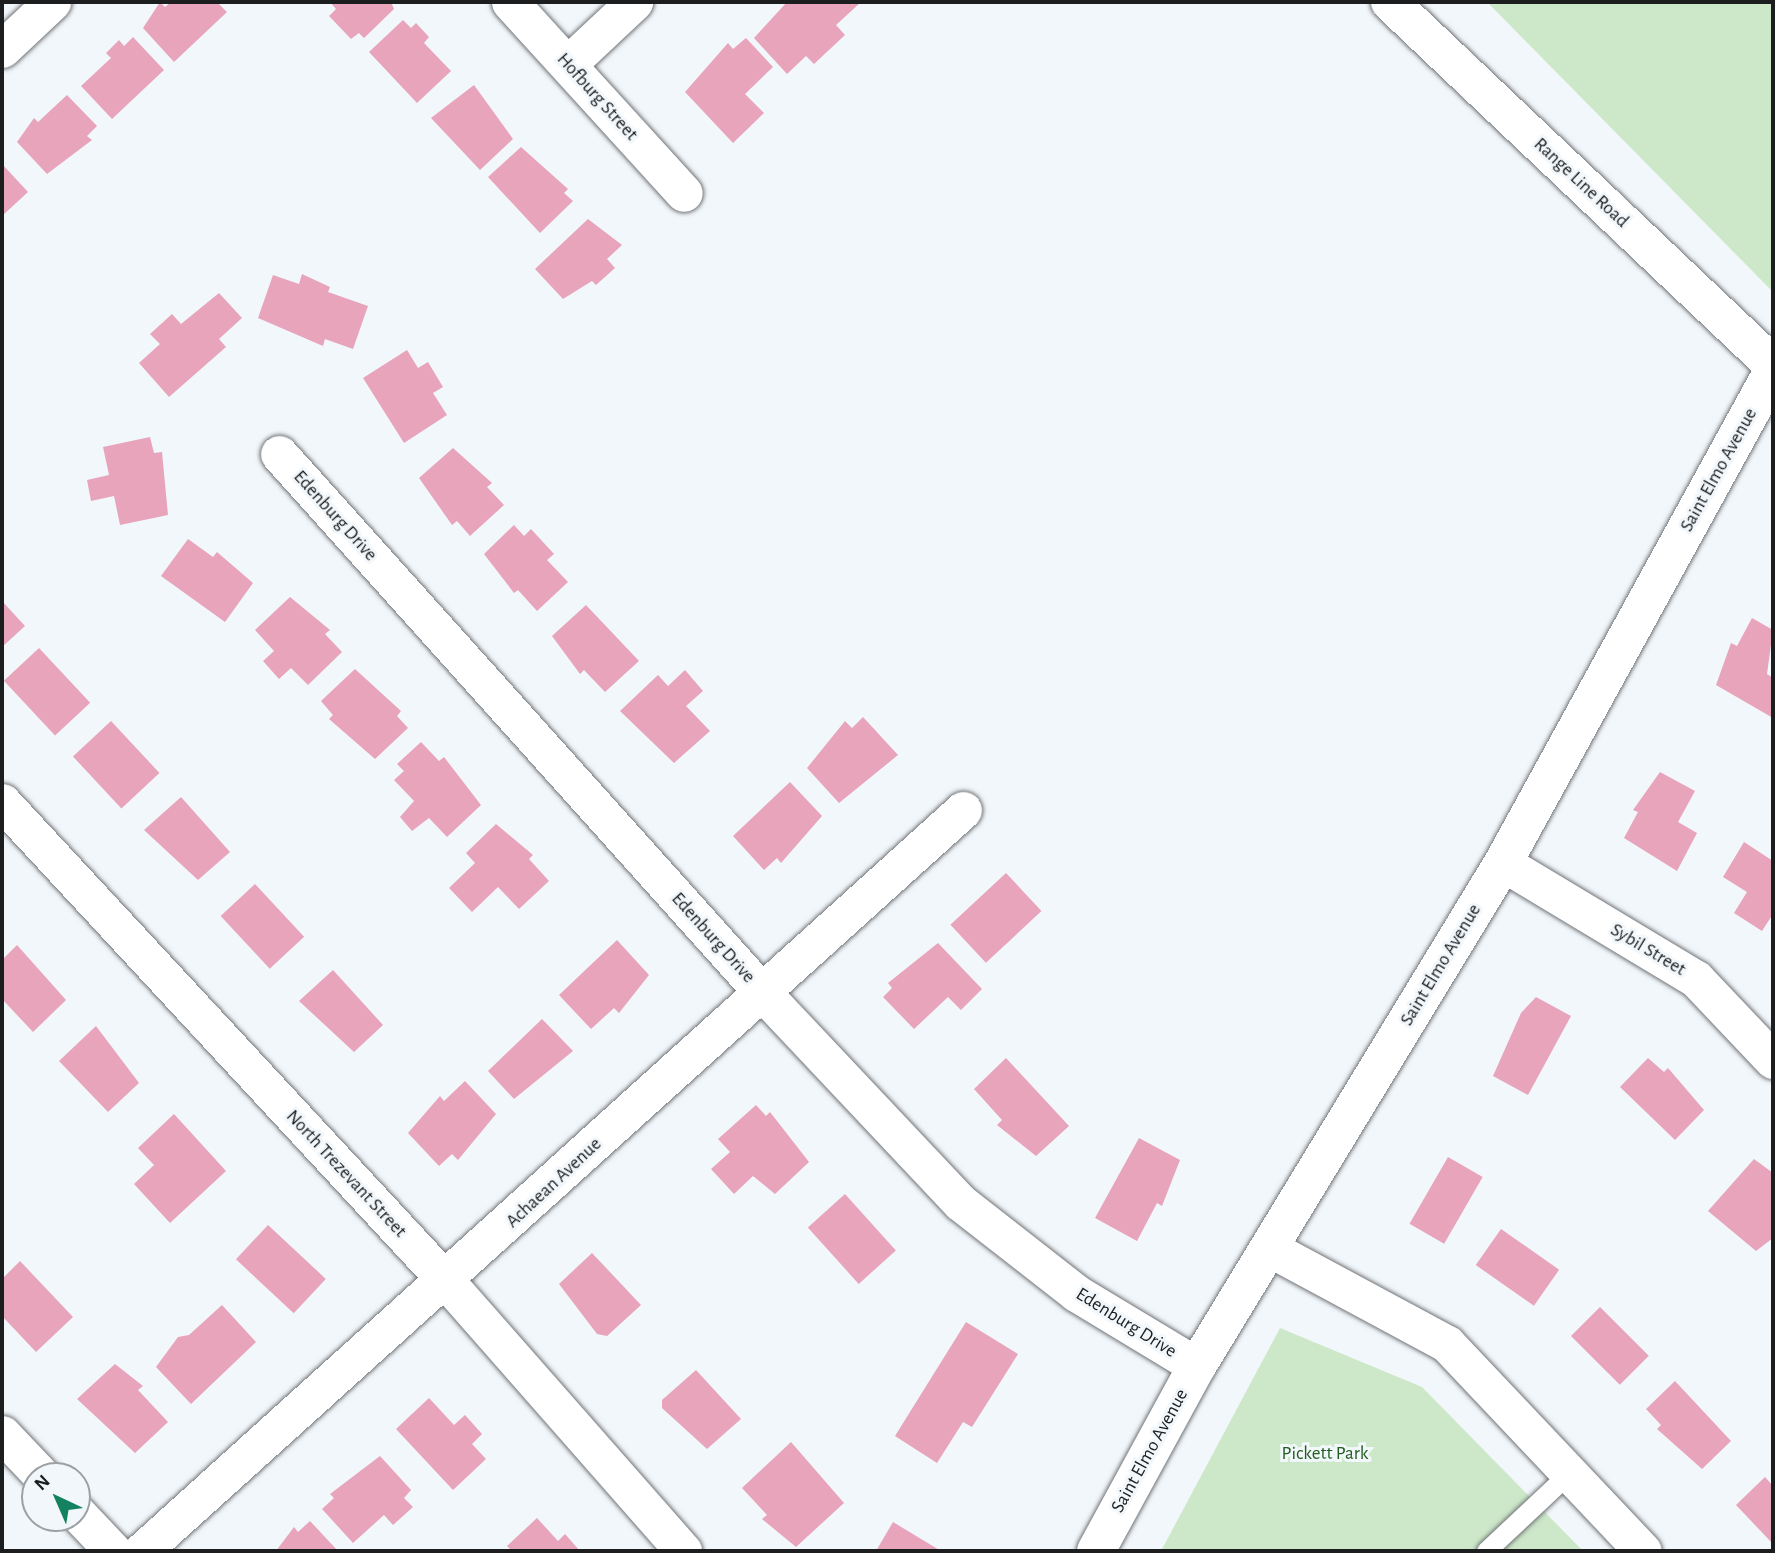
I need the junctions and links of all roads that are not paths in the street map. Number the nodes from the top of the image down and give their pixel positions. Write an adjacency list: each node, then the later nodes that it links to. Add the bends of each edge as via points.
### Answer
1 (52, 2): 5 (street)
2 (510, 2): 6 (street, Hofburg Street)
3 (634, 2): 6 (street)
4 (1390, 2): 8 (main road, Range Line Road)
5 (2, 49)
6 (568, 64): 7 (street, Hofburg Street)
7 (684, 192)
8 (1773, 365)
9 (1773, 371): 13 (main road, Saint Elmo Avenue)
10 (279, 454): 14 (street, Edenburg Drive)
11 (2, 802): 17 (street, North Trezevant Street)
12 (963, 810): 14 (street, Achaean Avenue)
13 (1503, 863): 15 (street, Sybil Street, via 1696,979); 16 (main road, Saint Elmo Avenue)
14 (761, 991): 17 (street, Achaean Avenue); 18 (street, Edenburg Drive, via 961,1203 1076,1293)
15 (1773, 1060)
16 (1269, 1248): 18 (main road, Saint Elmo Avenue); 21 (street, via 1447,1344)
17 (447, 1282): 24 (street, Achaean Avenue); 25 (street, North Trezevant Street)
18 (1197, 1366): 26 (main road, Saint Elmo Avenue)
19 (2, 1434): 20 (street)
20 (29, 1462)
21 (1569, 1473): 27 (lane); 28 (street)
22 (91, 1528): 23 (street)
23 (113, 1551)
24 (142, 1551)
25 (683, 1551)
26 (1096, 1551)
27 (1486, 1551)
28 (1643, 1551)

